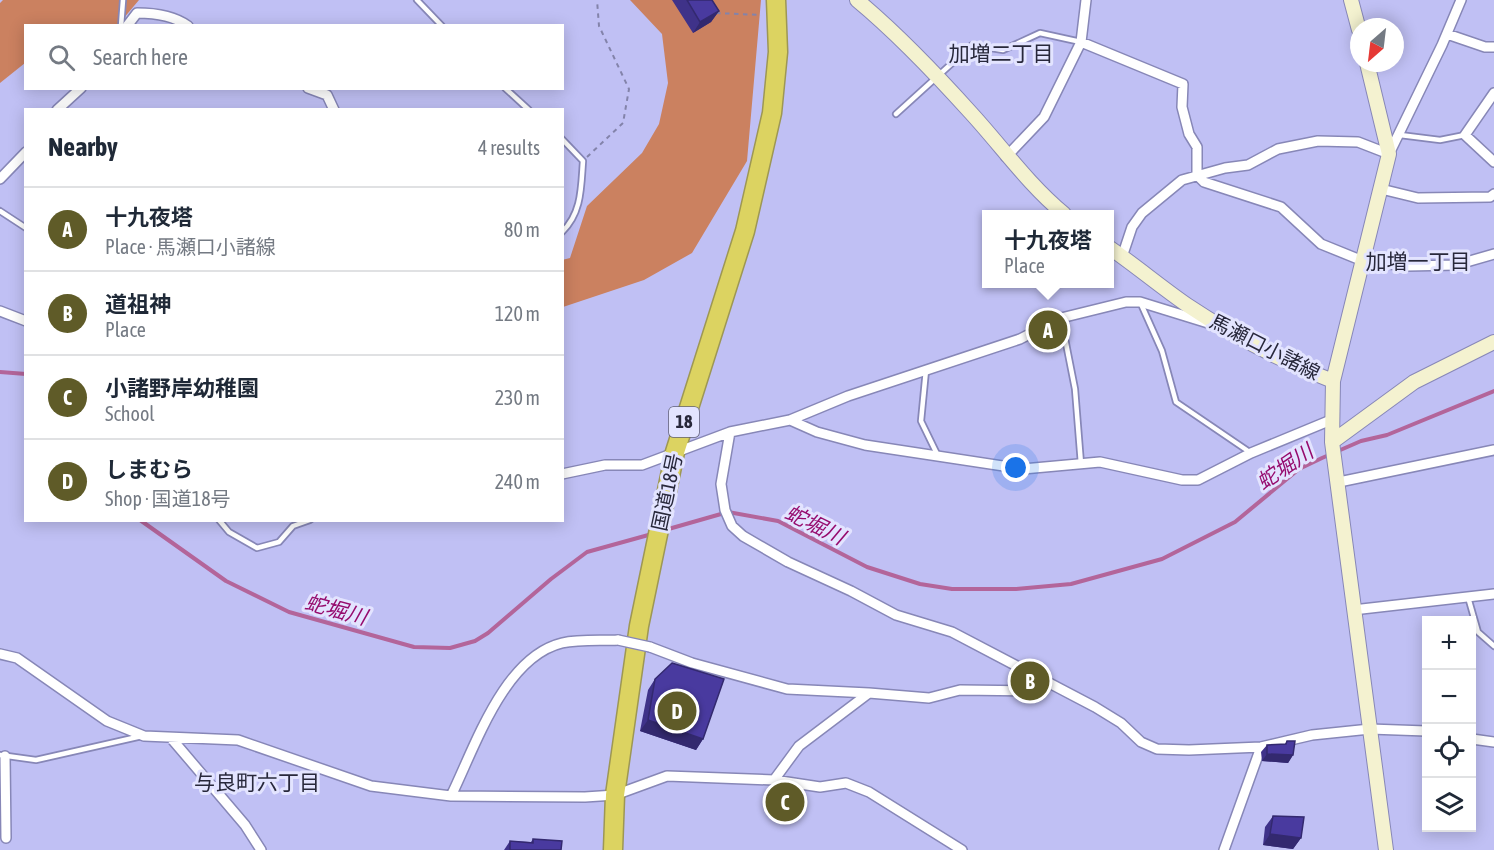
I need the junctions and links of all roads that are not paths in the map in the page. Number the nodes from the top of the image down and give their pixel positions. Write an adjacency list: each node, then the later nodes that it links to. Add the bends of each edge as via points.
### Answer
1 (123, 0): 9 (lane)
2 (417, 0): 12 (lane)
3 (857, 0): 17 (main road)
4 (1086, 0): 14 (street)
5 (1351, 0): 8 (main road)
6 (1461, 0): 13 (street)
7 (776, 8): 58 (highway, 国道18号 / 18, via 778,52 772,113 747,220)
8 (1356, 18)
9 (121, 24)
10 (129, 24): 11 (street, via 137,13 155,13)
11 (186, 24)
12 (440, 24)
13 (1447, 34): 15 (street); 26 (street)
14 (1081, 42): 17 (lane, via 1040,33 1003,50 972,45); 31 (street, via 1044,117); 33 (street, via 1183,84 1182,107 1197,147)
15 (1494, 47)
16 (1369, 72): 30 (main road)
17 (936, 76): 25 (lane); 31 (main road)
18 (80, 90): 22 (street)
19 (313, 90): 23 (street, via 327,95)
20 (507, 90): 24 (lane)
21 (1494, 93): 27 (street)
22 (60, 108)
23 (333, 108)
24 (527, 108)
25 (896, 114)
26 (1400, 135): 27 (lane, via 1440,141); 30 (street)
27 (1465, 135): 32 (street)
28 (564, 141): 40 (lane, via 583,161 579,205 572,223)
29 (24, 154): 34 (street)
30 (1389, 154): 33 (street, via 1358,142 1318,141 1278,149 1248,165); 35 (main road)
31 (1006, 157): 37 (main road, via 1036,192)
32 (1494, 162)
33 (1197, 175): 43 (street, via 1182,180 1142,213 1132,227); 44 (street, via 1204,182 1281,207 1321,244)
34 (0, 179)
35 (1381, 189): 36 (street, via 1418,198); 44 (main road)
36 (1494, 194)
37 (1059, 210)
38 (0, 211): 39 (lane)
39 (24, 227)
40 (564, 230)
41 (1114, 251): 43 (main road, 馬瀬口小諸線)
42 (1494, 254): 44 (street, via 1456,265 1407,266)
43 (1122, 257): 49 (main road, 馬瀬口小諸線)
44 (1364, 261): 52 (main road)
45 (1140, 302): 47 (street); 49 (street); 59 (lane, via 1162,351 1176,402)
46 (0, 311): 48 (street)
47 (1061, 318): 51 (street, via 1020,339); 61 (lane, via 1075,389)
48 (24, 320)
49 (1225, 328): 52 (main road, 馬瀬口小諸線)
50 (1494, 342): 56 (main road, via 1414,382)
51 (926, 369): 53 (street); 60 (lane, via 921,421)
52 (1333, 381): 54 (main road, 馬瀬口小諸線)
53 (790, 420): 55 (street); 60 (street, via 866,445)
54 (1331, 420): 56 (main road, 馬瀬口小諸線); 59 (street)
55 (730, 432): 58 (street); 71 (street, via 722,493 732,526 743,536 896,615 952,632)
56 (1332, 442): 63 (main road, 馬瀬口小諸線)
57 (1494, 450): 63 (street)
58 (675, 452): 62 (street, via 642,465 605,465); 82 (highway, 国道18号 / 18, via 639,626)
59 (1251, 453): 61 (street, via 1198,480 1100,462)
60 (938, 456): 61 (street, via 1023,469)
61 (1081, 465)
62 (564, 474)
63 (1339, 482): 68 (main road, 馬瀬口小諸線)
64 (221, 522): 65 (lane, via 229,532 257,548 279,542 293,526)
65 (304, 522)
66 (1494, 594): 67 (street)
67 (1468, 597): 68 (street); 69 (lane, via 1478,633)
68 (1353, 610): 73 (main road, 馬瀬口小諸線)
69 (1494, 646)
70 (0, 654): 75 (street, via 17,658 107,721)
71 (1043, 681): 72 (street, via 1034,691 960,690 929,698); 79 (street, via 1095,707 1121,723 1141,742 1157,748)
72 (869, 693): 81 (street, via 799,746); 83 (street, bridge, via 787,689 618,640 562,643 530,658 510,680)
73 (1370, 729): 74 (street); 79 (street, via 1312,735); 89 (main road, 馬瀬口小諸線)
74 (1422, 731)
75 (144, 736): 76 (street); 80 (lane, via 36,760)
76 (171, 738): 83 (street, via 238,740 371,786); 85 (street, via 245,825)
77 (1476, 740): 78 (street)
78 (1494, 742)
79 (1261, 747): 88 (street)
80 (3, 756): 84 (street)
81 (774, 780): 82 (street, via 667,776); 87 (street, via 820,787 846,783 869,792)
82 (615, 795): 83 (street); 86 (highway, 国道18号 / 18)
83 (451, 796)
84 (6, 838)
85 (261, 850)
86 (613, 850)
87 (962, 850)
88 (1224, 850)
89 (1386, 850)

